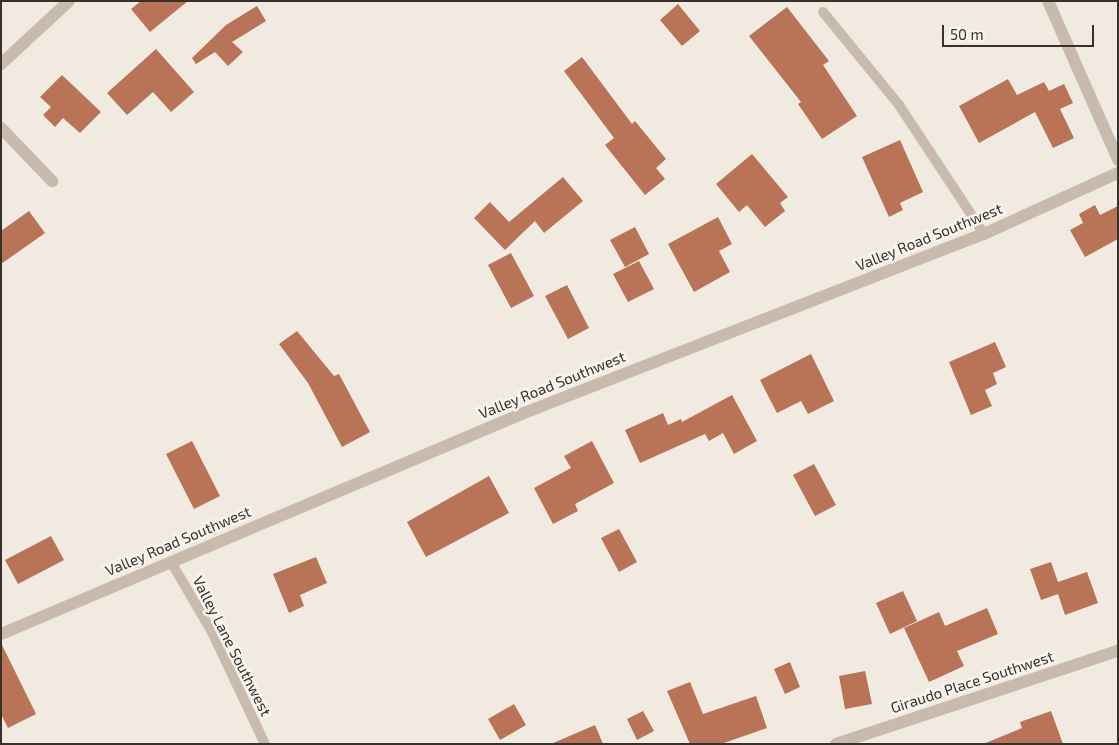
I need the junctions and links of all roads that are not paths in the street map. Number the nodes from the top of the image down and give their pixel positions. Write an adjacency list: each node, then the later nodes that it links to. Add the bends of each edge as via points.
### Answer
1 (69, 1): 4 (street)
2 (1048, 1): 6 (street)
3 (823, 12): 9 (lane, via 899,105)
4 (1, 64)
5 (1, 128): 8 (street)
6 (1118, 160)
7 (1118, 173): 9 (street, Valley Road Southwest)
8 (52, 181)
9 (984, 234): 10 (street, Valley Road Southwest, via 524,413)
10 (171, 562): 11 (street, Valley Road Southwest); 13 (lane, Valley Lane Southwest, via 212,632)
11 (1, 634)
12 (1118, 651): 14 (street, Giraudo Place Southwest)
13 (265, 744)
14 (836, 744)

